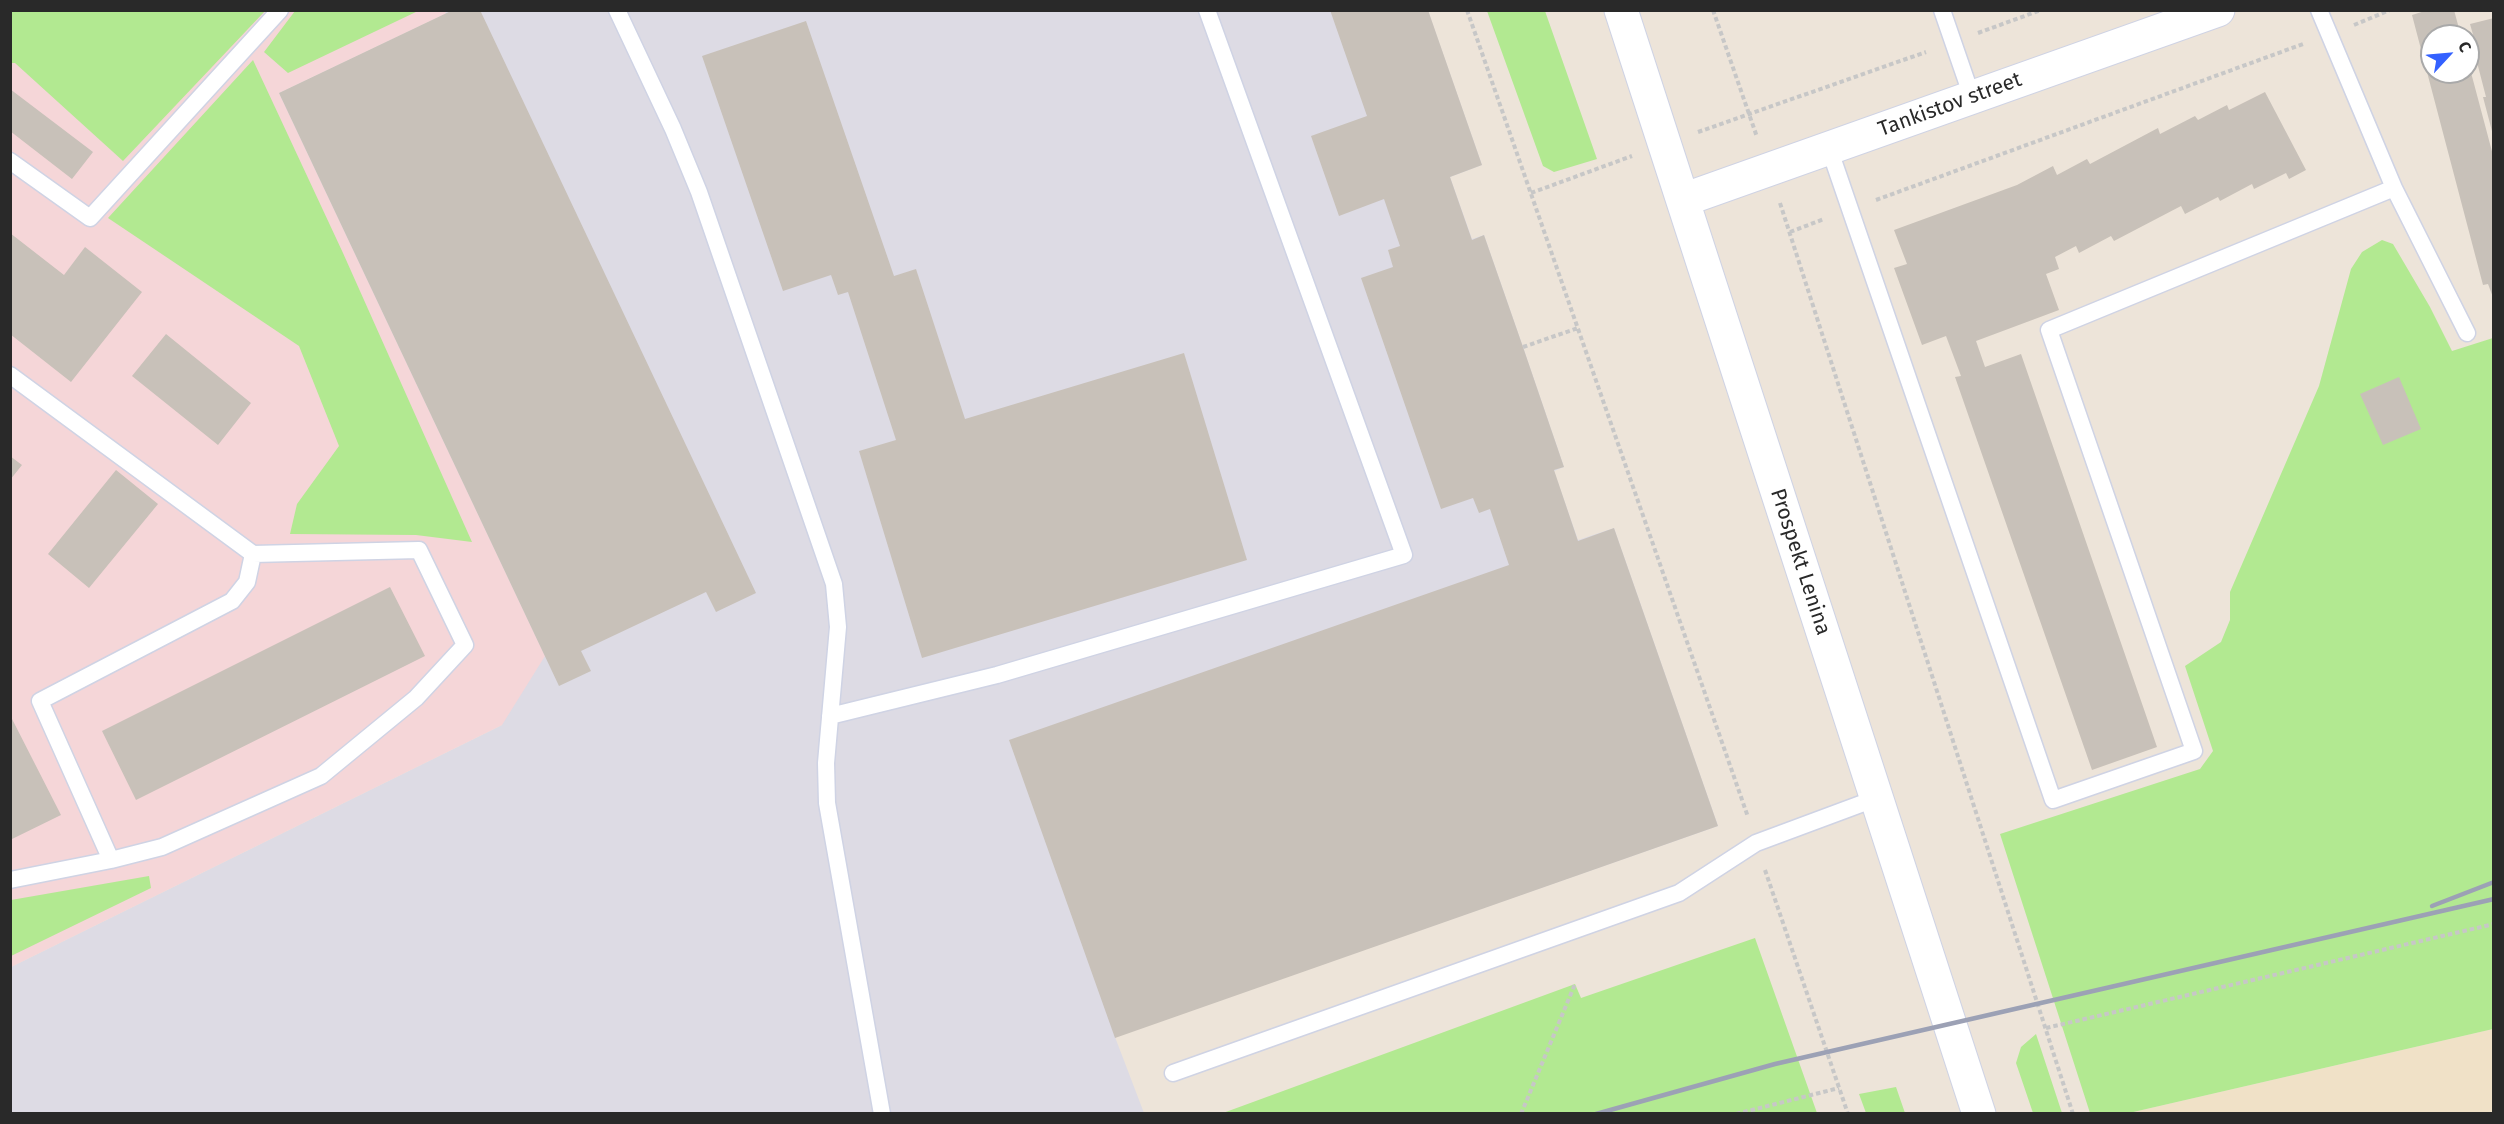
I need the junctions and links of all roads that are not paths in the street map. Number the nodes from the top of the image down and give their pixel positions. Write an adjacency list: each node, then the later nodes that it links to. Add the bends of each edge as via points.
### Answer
1 (280, 10): 10 (lane, via 90,218)
2 (617, 10): 16 (lane, via 699,192 827,562 838,605)
3 (1207, 10): 16 (lane, via 1404,555 997,675)
4 (1621, 10): 12 (main road, Prospekt Lenina)
5 (1942, 10): 8 (lane)
6 (2218, 10): 8 (main road, Tankistov street)
7 (2319, 10): 11 (lane)
8 (1972, 97): 9 (main road, Tankistov street)
9 (1829, 148): 11 (lane, via 2053,800 2194,751 2049,330); 12 (main road, Tankistov street)
10 (10, 161)
11 (2394, 188): 13 (lane)
12 (1683, 200): 17 (main road, Prospekt Lenina)
13 (2467, 333)
14 (10, 375): 15 (lane)
15 (253, 554): 18 (lane, via 247,582 232,601 40,701); 18 (lane, via 419,550 465,645 416,698 321,776 162,847)
16 (830, 716): 21 (lane, via 827,803)
17 (1876, 798): 20 (lane, via 1756,843 1679,893); 22 (main road, Prospekt Lenina)
18 (111, 860): 19 (lane)
19 (10, 880)
20 (1173, 1073)
21 (882, 1113)
22 (1979, 1113)

